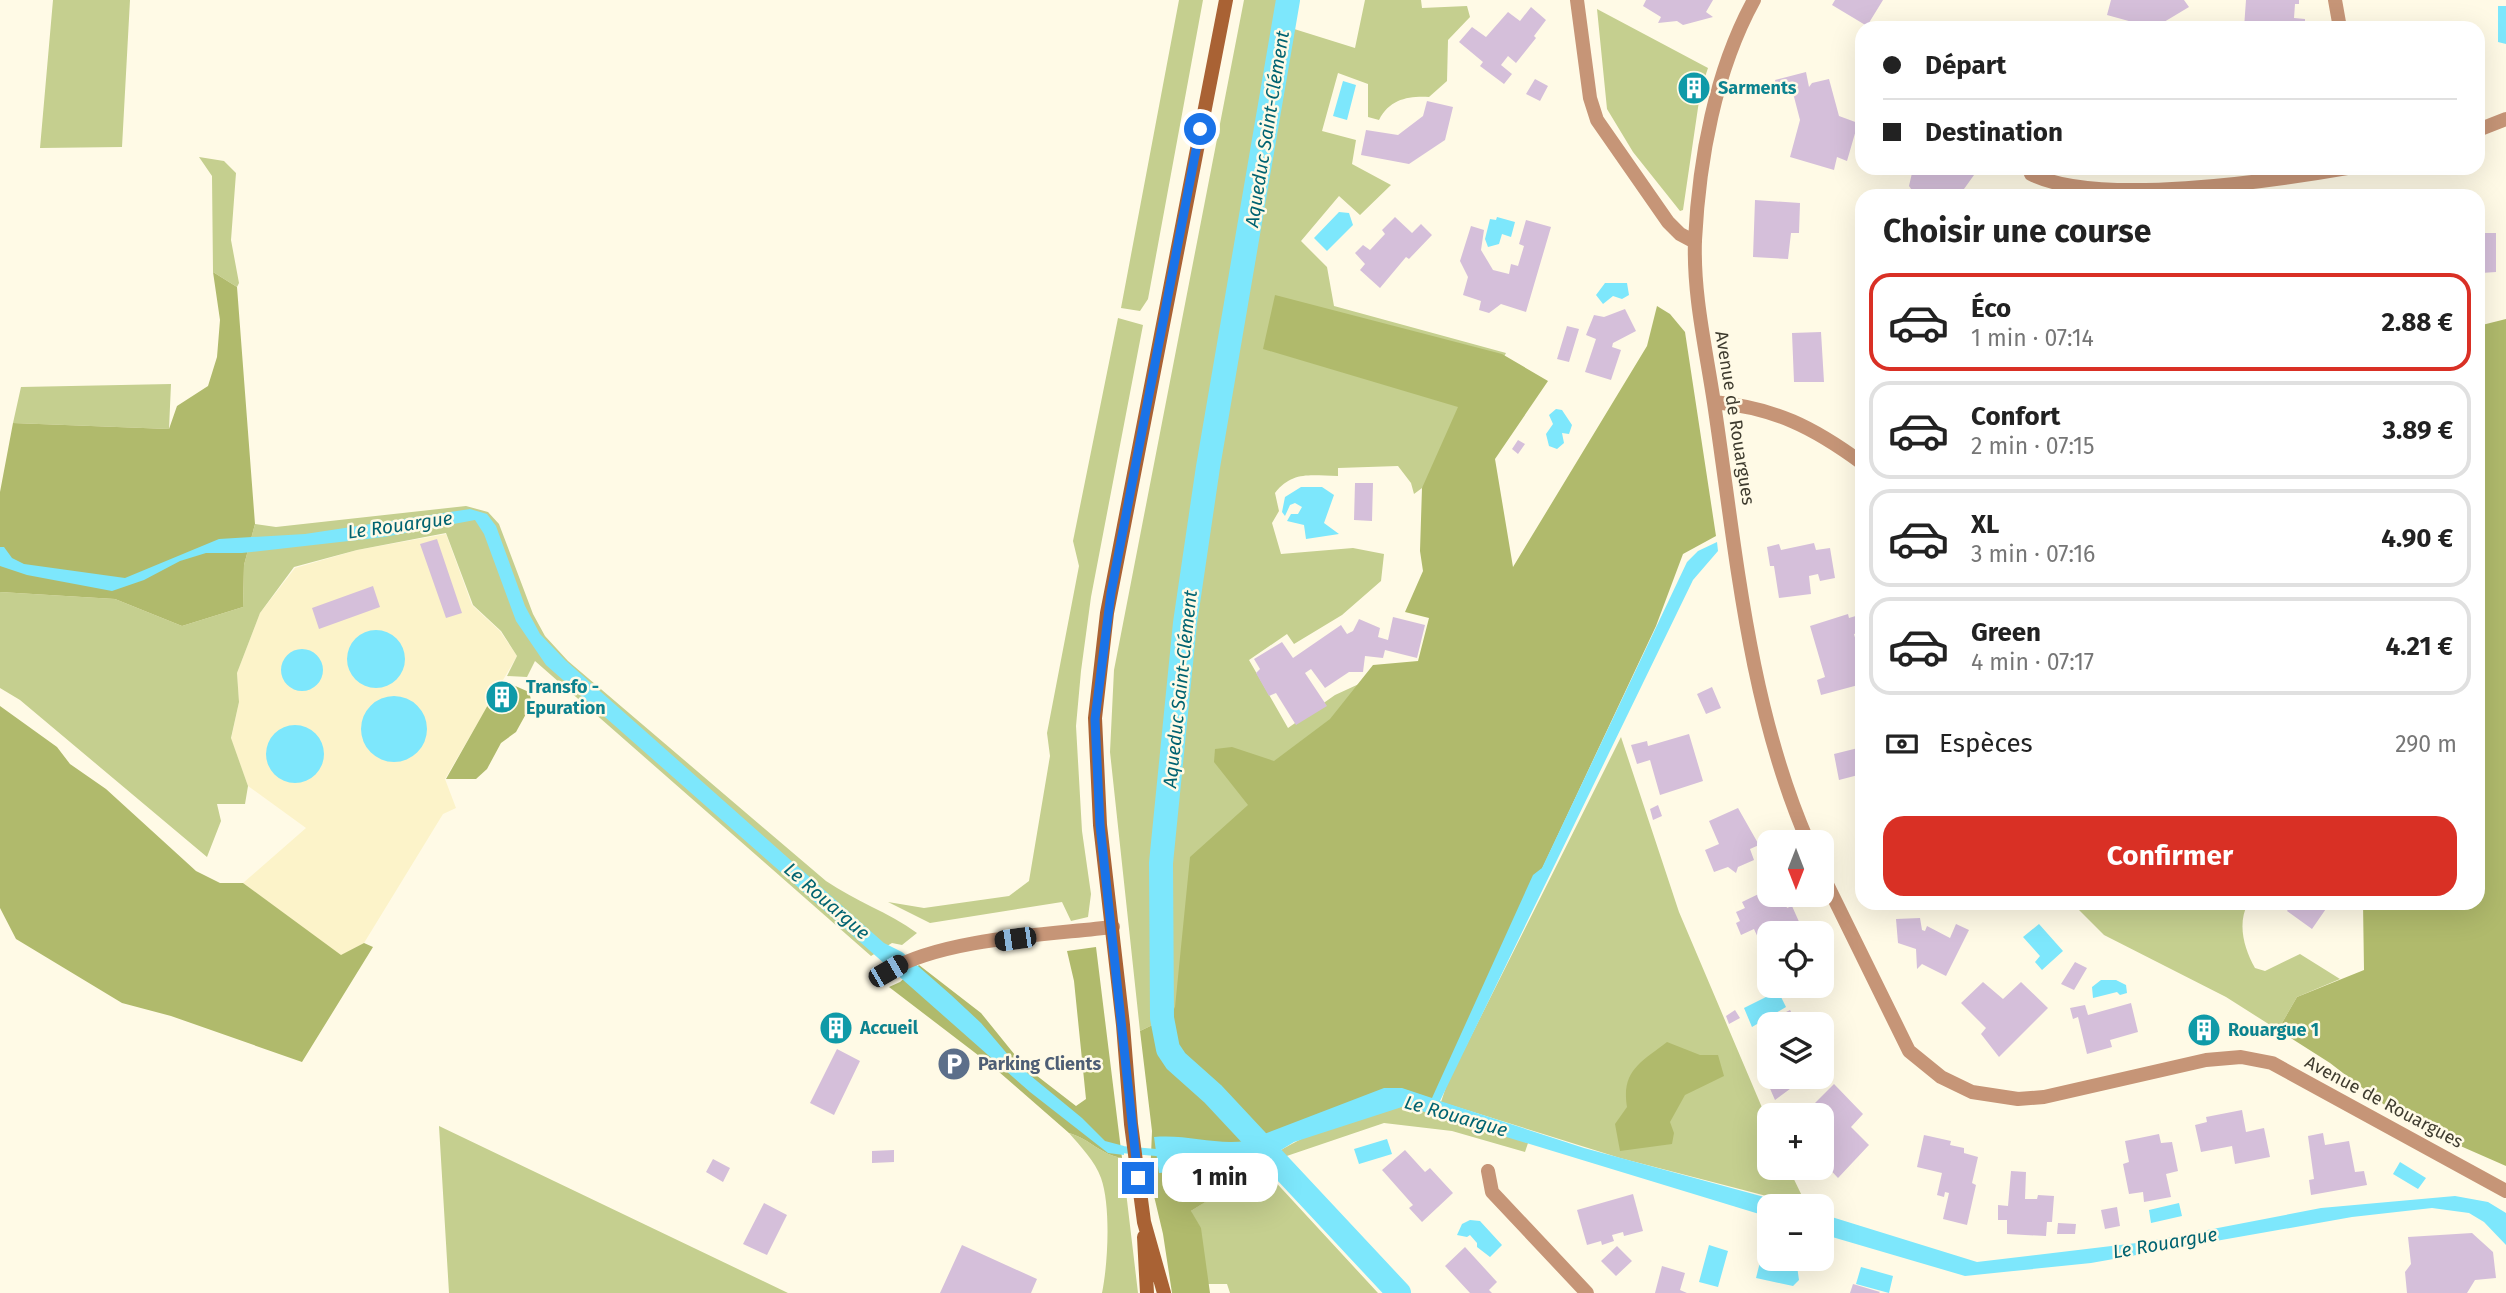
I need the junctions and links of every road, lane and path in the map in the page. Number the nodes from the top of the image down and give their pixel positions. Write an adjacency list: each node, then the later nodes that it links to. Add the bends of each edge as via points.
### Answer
1 (1226, 0): 17 (street, via 1105,626 1096,743 1100,825)
2 (1577, 0): 12 (street, via 1597,120 1668,222)
3 (1754, 0): 12 (street, Avenue de Rouargues, via 1728,61 1712,118)
4 (2335, 0): 5 (street)
5 (2339, 21)
6 (2506, 119): 7 (street)
7 (2485, 127)
8 (2033, 175): 10 (street, via 2074,186)
9 (2298, 175): 11 (street, via 2220,186)
10 (2147, 189)
11 (2147, 189)
12 (1695, 242): 13 (street, Avenue de Rouargues, via 1699,318)
13 (1714, 402): 14 (street, via 1782,414); 15 (street, Avenue de Rouargues, via 1763,707)
14 (1855, 459)
15 (1804, 830)
16 (1834, 898): 20 (street, Avenue de Rouargues, via 1900,1038 1920,1062 1956,1085 1994,1097 2044,1097 2185,1063 2229,1056 2252,1058 2272,1063)
17 (1113, 927): 18 (street, via 942,949); 21 (street)
18 (888, 971)
19 (1488, 1171): 24 (street, via 1492,1192)
20 (2506, 1191)
21 (1144, 1222): 22 (street); 23 (street)
22 (1147, 1293)
23 (1164, 1293)
24 (1587, 1293)

